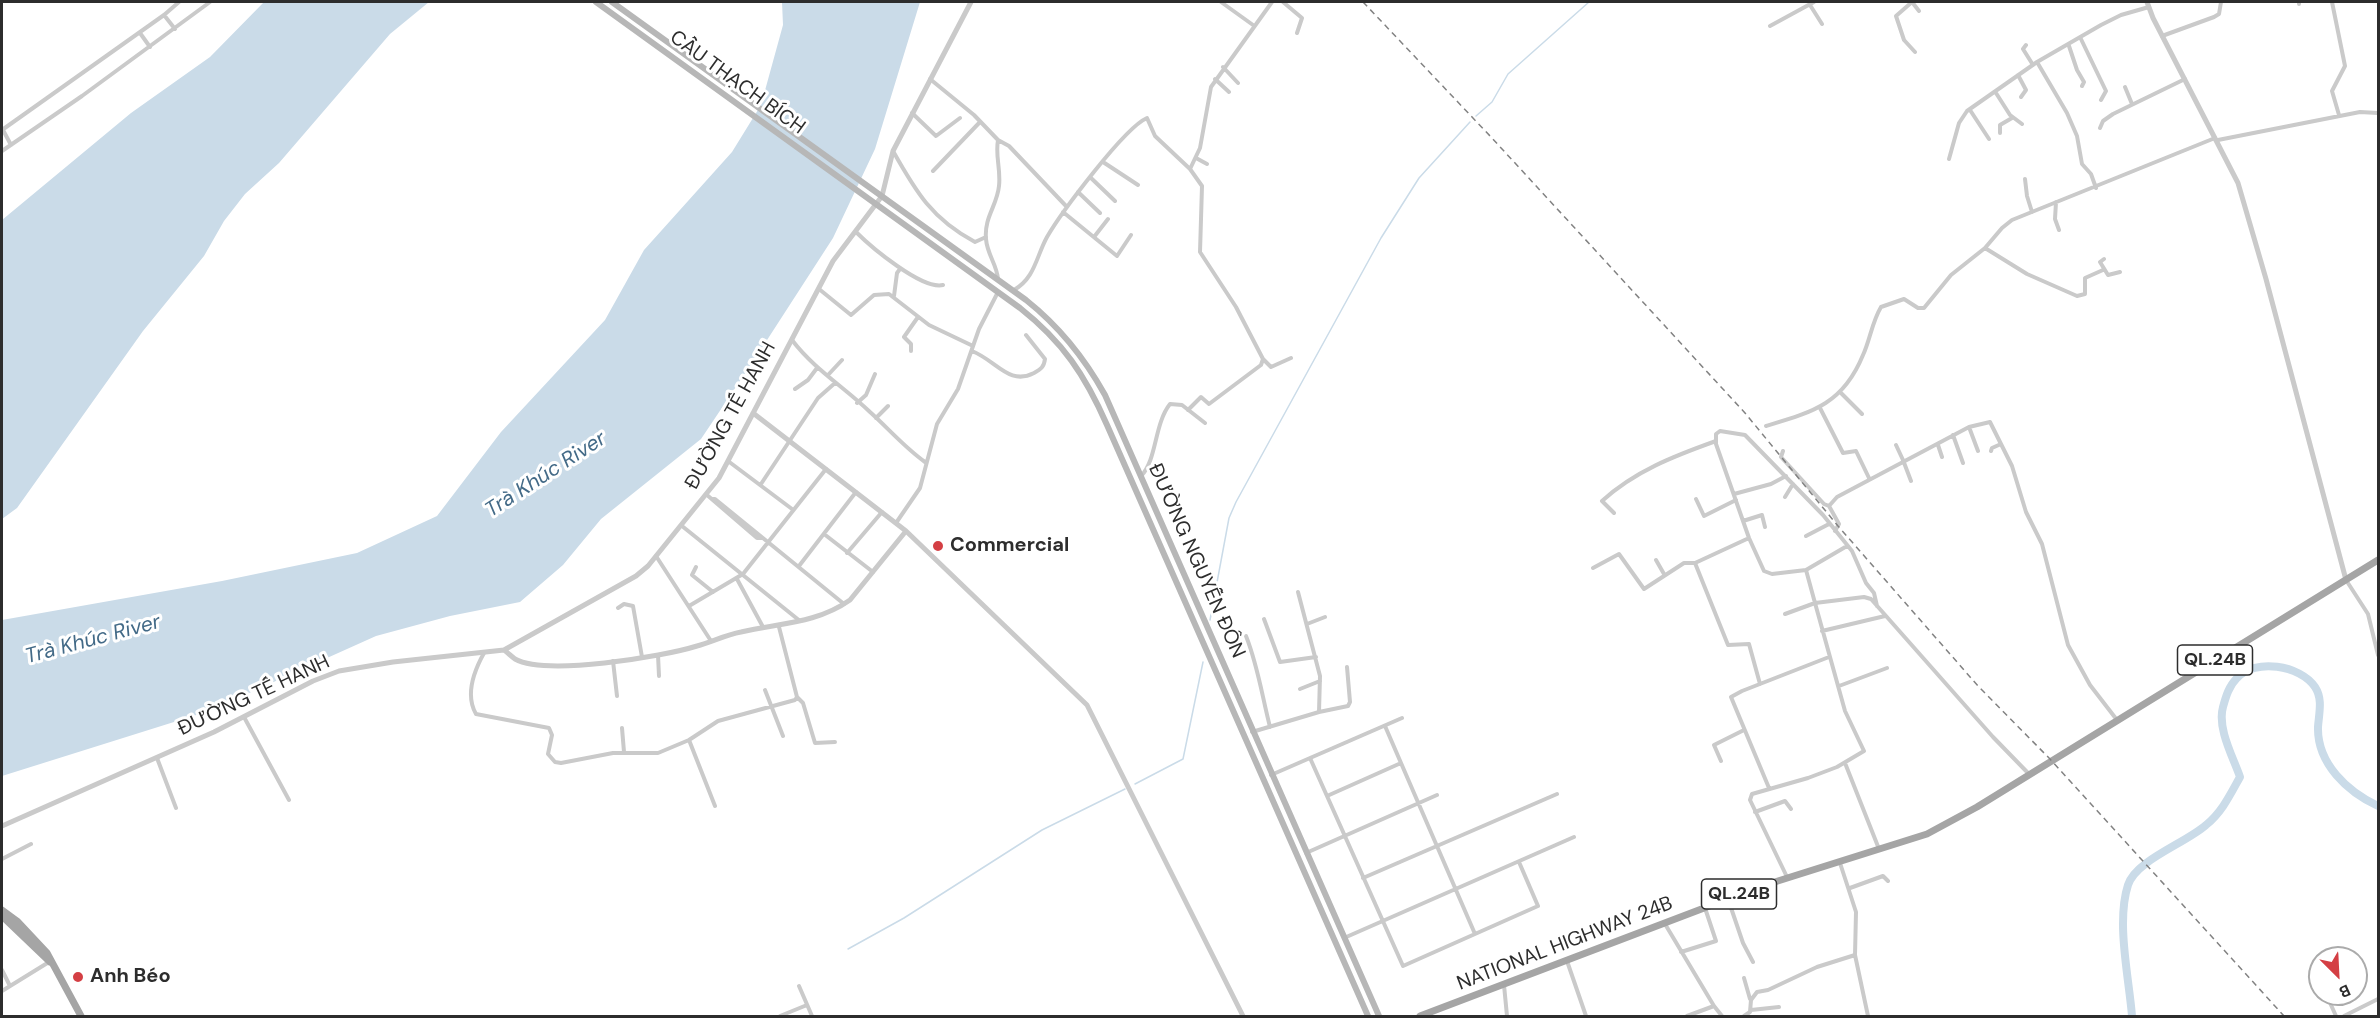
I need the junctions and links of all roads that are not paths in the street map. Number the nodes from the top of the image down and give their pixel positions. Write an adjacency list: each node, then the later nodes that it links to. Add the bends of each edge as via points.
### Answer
1 (179, 2): 16 (street)
2 (210, 2): 20 (street)
3 (596, 2): 74 (main road, CẦU THẠCH BÍCH)
4 (612, 2): 71 (main road, CẦU THẠCH BÍCH)
5 (971, 2): 32 (street, ĐƯỜNG TẾ HANH)
6 (1221, 2): 18 (street)
7 (1272, 2): 18 (street)
8 (1283, 2): 22 (street, via 1302,18)
9 (1814, 2): 14 (street)
10 (1912, 2): 15 (street); 28 (street, via 1896,16 1904,40)
11 (2221, 2): 23 (street, via 2219,14 2214,17)
12 (2332, 2): 46 (street, via 2345,66 2332,91)
13 (2148, 4): 23 (street); 24 (street)
14 (1810, 5): 17 (street); 19 (street)
15 (1919, 11)
16 (164, 15): 20 (street); 21 (street)
17 (1822, 24)
18 (1253, 25): 30 (street)
19 (1770, 26)
20 (175, 30): 27 (street)
21 (140, 33): 27 (street); 52 (street)
22 (1297, 33)
23 (2162, 36): 34 (street)
24 (2080, 37): 26 (street); 41 (street, via 2106,91)
25 (2026, 45): 29 (street, via 2023,50)
26 (2069, 45): 29 (street); 36 (street, via 2084,82)
27 (150, 47): 57 (street)
28 (1915, 52)
29 (2035, 64): 31 (street); 69 (street, via 2067,113 2077,136 2082,164)
30 (1223, 66): 33 (street); 35 (street)
31 (2018, 75): 39 (street); 40 (street, via 2026,90)
32 (930, 79): 44 (street, ĐƯỜNG TẾ HANH); 49 (street)
33 (1215, 79): 38 (street); 60 (street)
34 (2185, 79): 42 (street); 55 (street)
35 (1238, 83)
36 (2082, 86)
37 (2125, 87): 42 (street)
38 (1229, 92)
39 (1996, 93): 43 (street); 48 (street)
40 (2021, 98)
41 (2101, 100)
42 (2132, 104): 51 (street, via 2105,119)
43 (1970, 110): 54 (street); 61 (street, via 1963,115)
44 (912, 113): 47 (street, via 936,136); 59 (street, ĐƯỜNG TẾ HANH)
45 (2379, 113): 46 (street)
46 (2340, 115): 55 (street)
47 (960, 118)
48 (2013, 118): 50 (street); 53 (street, via 2000,125)
49 (980, 122): 56 (street); 65 (street)
50 (2022, 124)
51 (2100, 128)
52 (2, 130): 57 (street)
53 (2000, 133)
54 (1989, 139)
55 (2217, 139): 69 (street); 176 (street, via 2238,183)
56 (998, 140): 75 (street, via 1010,146); 83 (street, via 995,156 999,184 997,198 987,214)
57 (11, 145): 58 (street)
58 (2, 151)
59 (893, 151): 71 (street, ĐƯỜNG TẾ HANH); 83 (street, via 934,214 975,242)
60 (1196, 158): 63 (street); 64 (street)
61 (1949, 159)
62 (1103, 162): 64 (street, via 1147,118 1155,136); 66 (street); 68 (street)
63 (1207, 164)
64 (1190, 170): 102 (street, via 1203,188 1200,252 1236,307)
65 (933, 171)
66 (1091, 178): 70 (street); 72 (street)
67 (2025, 178): 77 (street)
68 (1138, 185)
69 (2096, 188): 73 (street)
70 (1078, 192): 75 (street); 78 (street)
71 (882, 196): 74 (street, ĐƯỜNG TẾ HANH); 90 (main road, ĐƯỜNG NGUYỄN ĐÔN)
72 (1115, 201)
73 (2056, 202): 77 (street); 80 (street)
74 (877, 204): 81 (street, ĐƯỜNG TẾ HANH); 93 (main road, ĐƯỜNG NGUYỄN ĐÔN)
75 (1066, 207): 76 (street)
76 (1063, 212): 84 (street); 94 (street, via 1028,281)
77 (2032, 212): 85 (street, via 2006,225)
78 (1100, 213)
79 (1108, 219): 84 (street)
80 (2059, 230)
81 (856, 232): 87 (street); 92 (street, ĐƯỜNG TẾ HANH, via 842,247)
82 (1131, 235): 84 (street, via 1117,256)
83 (986, 237): 90 (street)
84 (1094, 237)
85 (1985, 248): 88 (street, via 2027,274 2077,296 2085,294 2085,278); 109 (street, via 1951,275 1924,308 1904,299 1881,307 1863,356)
86 (2104, 259): 88 (street, via 2100,261)
87 (900, 269): 91 (street, via 933,286); 95 (street)
88 (2103, 270): 89 (street, via 2108,275)
89 (2120, 272)
90 (999, 280): 93 (street); 94 (main road, ĐƯỜNG NGUYỄN ĐÔN)
91 (943, 285)
92 (819, 289): 95 (street, via 851,315 874,295); 98 (street, ĐƯỜNG TẾ HANH)
93 (996, 290): 99 (street); 180 (main road, ĐƯỜNG NGUYỄN ĐÔN, via 1050,334 1082,373)
94 (1013, 291): 135 (main road, ĐƯỜNG NGUYỄN ĐÔN, via 1057,327 1083,357 1105,395)
95 (894, 296): 96 (street)
96 (918, 316): 99 (street); 100 (street, via 903,337 911,344)
97 (1026, 335): 99 (street, via 1045,359 1041,369 1025,378 1015,378)
98 (791, 340): 104 (street); 114 (street, ĐƯỜNG TẾ HANH)
99 (973, 349): 132 (street, via 958,389 937,424)
100 (911, 351)
101 (1291, 358): 102 (street, via 1271,368)
102 (1263, 359): 113 (street, via 1261,365 1209,404 1201,397)
103 (842, 360): 106 (street)
104 (817, 368): 106 (street); 108 (street)
105 (875, 374): 110 (street)
106 (828, 375): 107 (street)
107 (835, 382): 110 (street); 121 (street, via 818,398)
108 (795, 389)
109 (1840, 393): 112 (street); 115 (street)
110 (858, 403): 116 (street)
111 (888, 406): 116 (street)
112 (1820, 408): 118 (street); 137 (street, via 1843,453 1856,451)
113 (1188, 410): 117 (street); 135 (street, via 1176,403 1168,405 1148,467)
114 (753, 413): 121 (street); 131 (street, ĐƯỜNG TẾ HANH)
115 (1862, 414)
116 (876, 418): 132 (street)
117 (1205, 423)
118 (1766, 426)
119 (1969, 427): 120 (street); 123 (street, via 1989,421); 127 (street)
120 (1953, 435): 124 (street); 133 (street)
121 (790, 440): 134 (street); 139 (street)
122 (1716, 441): 136 (street, via 1720,431 1745,435); 142 (street); 150 (street, via 1641,471 1602,501)
123 (2002, 444): 128 (street); 219 (street, via 2042,544 2068,645 2090,685)
124 (1938, 445): 129 (street); 130 (street)
125 (1896, 446): 130 (street)
126 (1783, 451): 147 (street, via 1781,457)
127 (1978, 451)
128 (1991, 451)
129 (1942, 457)
130 (1903, 460): 137 (street); 138 (street)
131 (728, 461): 139 (street); 143 (street, ĐƯỜNG TẾ HANH)
132 (925, 462): 152 (street, via 920,488)
133 (1964, 463)
134 (827, 468): 141 (street); 148 (street)
135 (1140, 476): 179 (main road, ĐƯỜNG NGUYỄN ĐÔN)
136 (1786, 476): 140 (street); 142 (street)
137 (1869, 478): 147 (street, via 1837,496)
138 (1911, 481)
139 (761, 484): 148 (street)
140 (1793, 484): 144 (street); 153 (street)
141 (856, 492): 149 (street); 158 (street)
142 (1734, 494): 146 (street)
143 (709, 497): 154 (street, ĐƯỜNG TẾ HANH); 161 (street, via 757,538)
144 (1785, 497)
145 (1696, 499): 146 (street, via 1704,516)
146 (1736, 500): 151 (street)
147 (1829, 506): 157 (street, via 1839,524)
148 (792, 509): 161 (street)
149 (882, 512): 152 (street); 163 (street)
150 (1614, 513)
151 (1743, 522): 155 (street, via 1762,515); 160 (street)
152 (896, 523): 156 (street)
153 (1829, 524): 157 (street); 159 (street)
154 (682, 526): 164 (street, ĐƯỜNG TẾ HANH); 173 (street)
155 (1766, 527)
156 (906, 531): 172 (street); 293 (street, via 1087,705)
157 (1835, 531): 162 (street)
158 (823, 534): 163 (street); 168 (street)
159 (1806, 536)
160 (1749, 538): 167 (street); 171 (street, via 1768,573)
161 (765, 540): 168 (street); 173 (street)
162 (1847, 546): 171 (street); 184 (street, via 1874,593)
163 (847, 552): 172 (street)
164 (656, 556): 183 (street); 197 (street, ĐƯỜNG TẾ HANH, via 636,576)
165 (1656, 560): 174 (street)
166 (2379, 560): 176 (main road, QL.24B)
167 (1695, 563): 174 (street, via 1684,562); 209 (street, via 1728,645 1749,644)
168 (800, 566): 182 (street)
169 (696, 567): 177 (street, via 692,575)
170 (1593, 568): 174 (street, via 1619,554 1644,589)
171 (1806, 570): 181 (street)
172 (873, 572): 182 (street)
173 (743, 574): 175 (street); 190 (street)
174 (1664, 574)
175 (737, 579): 177 (street); 192 (street)
176 (2346, 580): 200 (street, via 2368,614); 219 (main road, QL.24B)
177 (713, 592): 183 (street)
178 (1298, 592): 191 (street)
179 (1192, 593): 180 (street); 224 (main road, ĐƯỜNG NGUYỄN ĐÔN)
180 (1183, 596): 225 (main road, ĐƯỜNG NGUYỄN ĐÔN)
181 (1815, 603): 184 (street, via 1864,597); 186 (street); 194 (street)
182 (845, 604): 190 (street)
183 (689, 606): 196 (street)
184 (1877, 606): 187 (street)
185 (618, 608): 201 (street, via 624,604 633,606)
186 (1785, 614)
187 (1885, 616): 194 (street); 235 (street)
188 (1325, 617): 191 (street)
189 (1263, 619): 202 (street, via 1280,662)
190 (800, 621): 193 (street)
191 (1307, 624): 202 (street)
192 (763, 627): 193 (street); 196 (street)
193 (779, 627): 214 (street)
194 (1822, 631): 203 (street)
195 (1246, 636): 221 (street, via 1258,667)
196 (711, 642): 199 (street)
197 (504, 650): 198 (street, ĐƯỜNG TẾ HANH); 204 (street, via 514,658 542,663 577,666)
198 (484, 653): 217 (street, ĐƯỜNG TẾ HANH, via 347,669 313,681); 229 (street, via 476,667 470,697 476,714 549,728 552,735 548,754 555,762)
199 (658, 655): 201 (street); 207 (street)
200 (2378, 655)
201 (642, 657): 204 (street)
202 (1316, 657): 208 (street)
203 (1829, 657): 209 (street); 210 (street)
204 (613, 662): 213 (street)
205 (1347, 667): 216 (street, via 1350,704)
206 (1887, 668): 210 (street)
207 (659, 676)
208 (1320, 681): 211 (street); 216 (street)
209 (1760, 684): 223 (street, via 1731,697)
210 (1839, 686): 233 (street, via 1845,711 1864,751)
211 (1300, 688)
212 (765, 690): 215 (street)
213 (617, 696)
214 (797, 697): 215 (street); 228 (street, via 815,743)
215 (772, 707): 226 (street); 227 (street, via 718,721)
216 (1319, 711): 221 (street)
217 (244, 717): 230 (street, ĐƯỜNG TẾ HANH); 242 (street)
218 (1402, 718): 220 (street)
219 (2117, 720): 235 (main road, NATIONAL HIGHWAY 24B / QL.24B)
220 (1385, 726): 231 (street); 234 (street)
221 (1270, 727): 224 (street)
222 (622, 728): 229 (street)
223 (1744, 730): 232 (street, via 1714,745); 238 (street)
224 (1252, 732): 225 (street); 236 (main road, ĐƯỜNG NGUYỄN ĐÔN)
225 (1244, 735): 237 (main road, ĐƯỜNG NGUYỄN ĐÔN)
226 (783, 736)
227 (689, 740): 229 (street, via 658,753); 244 (street)
228 (835, 742)
229 (624, 752)
230 (157, 758): 245 (street); 248 (street, ĐƯỜNG TẾ HANH)
231 (1310, 758): 236 (street); 241 (street)
232 (1721, 761)
233 (1845, 763): 238 (street); 253 (street)
234 (1401, 764): 241 (street); 243 (street)
235 (2028, 773): 253 (main road, NATIONAL HIGHWAY 24B / QL.24B, via 1927,834)
236 (1271, 775): 237 (street); 254 (main road, ĐƯỜNG NGUYỄN ĐÔN)
237 (1263, 779): 255 (main road, ĐƯỜNG NGUYỄN ĐÔN)
238 (1769, 788): 247 (street, via 1752,794)
239 (1557, 794): 252 (street)
240 (1437, 795): 243 (street)
241 (1327, 796): 249 (street)
242 (289, 800)
243 (1419, 803): 249 (street); 252 (street)
244 (716, 806)
245 (176, 808)
246 (1791, 809): 247 (street, via 1785,801)
247 (1755, 812): 260 (street)
248 (2, 826)
249 (1345, 836): 254 (street); 259 (street)
250 (1574, 837): 258 (street)
251 (31, 844): 256 (street)
252 (1438, 845): 259 (street); 263 (street)
253 (1879, 850): 257 (main road, NATIONAL HIGHWAY 24B / QL.24B)
254 (1306, 853): 255 (street); 271 (main road, ĐƯỜNG NGUYỄN ĐÔN)
255 (1298, 856): 272 (main road, ĐƯỜNG NGUYỄN ĐÔN)
256 (2, 859)
257 (1839, 861): 260 (main road, NATIONAL HIGHWAY 24B / QL.24B); 262 (street)
258 (1519, 862): 263 (street); 270 (street, via 1538,906)
259 (1363, 878): 268 (street)
260 (1787, 878): 264 (main road, NATIONAL HIGHWAY 24B / QL.24B)
261 (1888, 881): 262 (street, via 1883,876)
262 (1850, 888): 274 (street, via 1856,912)
263 (1457, 890): 268 (street); 270 (street)
264 (1727, 898): 265 (main road, NATIONAL HIGHWAY 24B / QL.24B); 277 (street)
265 (1705, 908): 269 (main road, NATIONAL HIGHWAY 24B / QL.24B); 273 (street, via 1716,940)
266 (2, 910): 276 (main road, via 47,953)
267 (2, 916): 276 (main road)
268 (1383, 923): 270 (street, via 1402,966); 271 (street)
269 (1665, 924): 273 (street); 275 (main road, NATIONAL HIGHWAY 24B / QL.24B)
270 (1475, 934)
271 (1344, 938): 272 (street); 295 (main road, ĐƯỜNG NGUYỄN ĐÔN)
272 (1335, 942): 294 (main road, ĐƯỜNG NGUYỄN ĐÔN)
273 (1681, 952): 287 (street)
274 (1855, 955): 285 (street, via 1757,992); 302 (street)
275 (1567, 961): 280 (main road, NATIONAL HIGHWAY 24B / QL.24B); 298 (street)
276 (50, 962): 281 (street); 290 (main road)
277 (1754, 962)
278 (2, 970): 281 (street)
279 (1744, 978): 285 (street)
280 (1504, 985): 296 (main road, NATIONAL HIGHWAY 24B / QL.24B); 297 (street)
281 (10, 986): 283 (street)
282 (799, 987): 286 (street)
283 (2, 991)
284 (2379, 999): 303 (street)
285 (1751, 1000): 289 (street)
286 (807, 1005): 291 (street); 292 (street)
287 (1714, 1006): 299 (street); 300 (street)
288 (1779, 1006): 289 (street)
289 (1751, 1010): 301 (street)
290 (81, 1017)
291 (780, 1017)
292 (812, 1017)
293 (1243, 1017)
294 (1368, 1017)
295 (1379, 1017)
296 (1420, 1017)
297 (1507, 1017)
298 (1586, 1017)
299 (1688, 1017)
300 (1722, 1017)
301 (1744, 1017)
302 (1868, 1017)
303 (2344, 1017)

